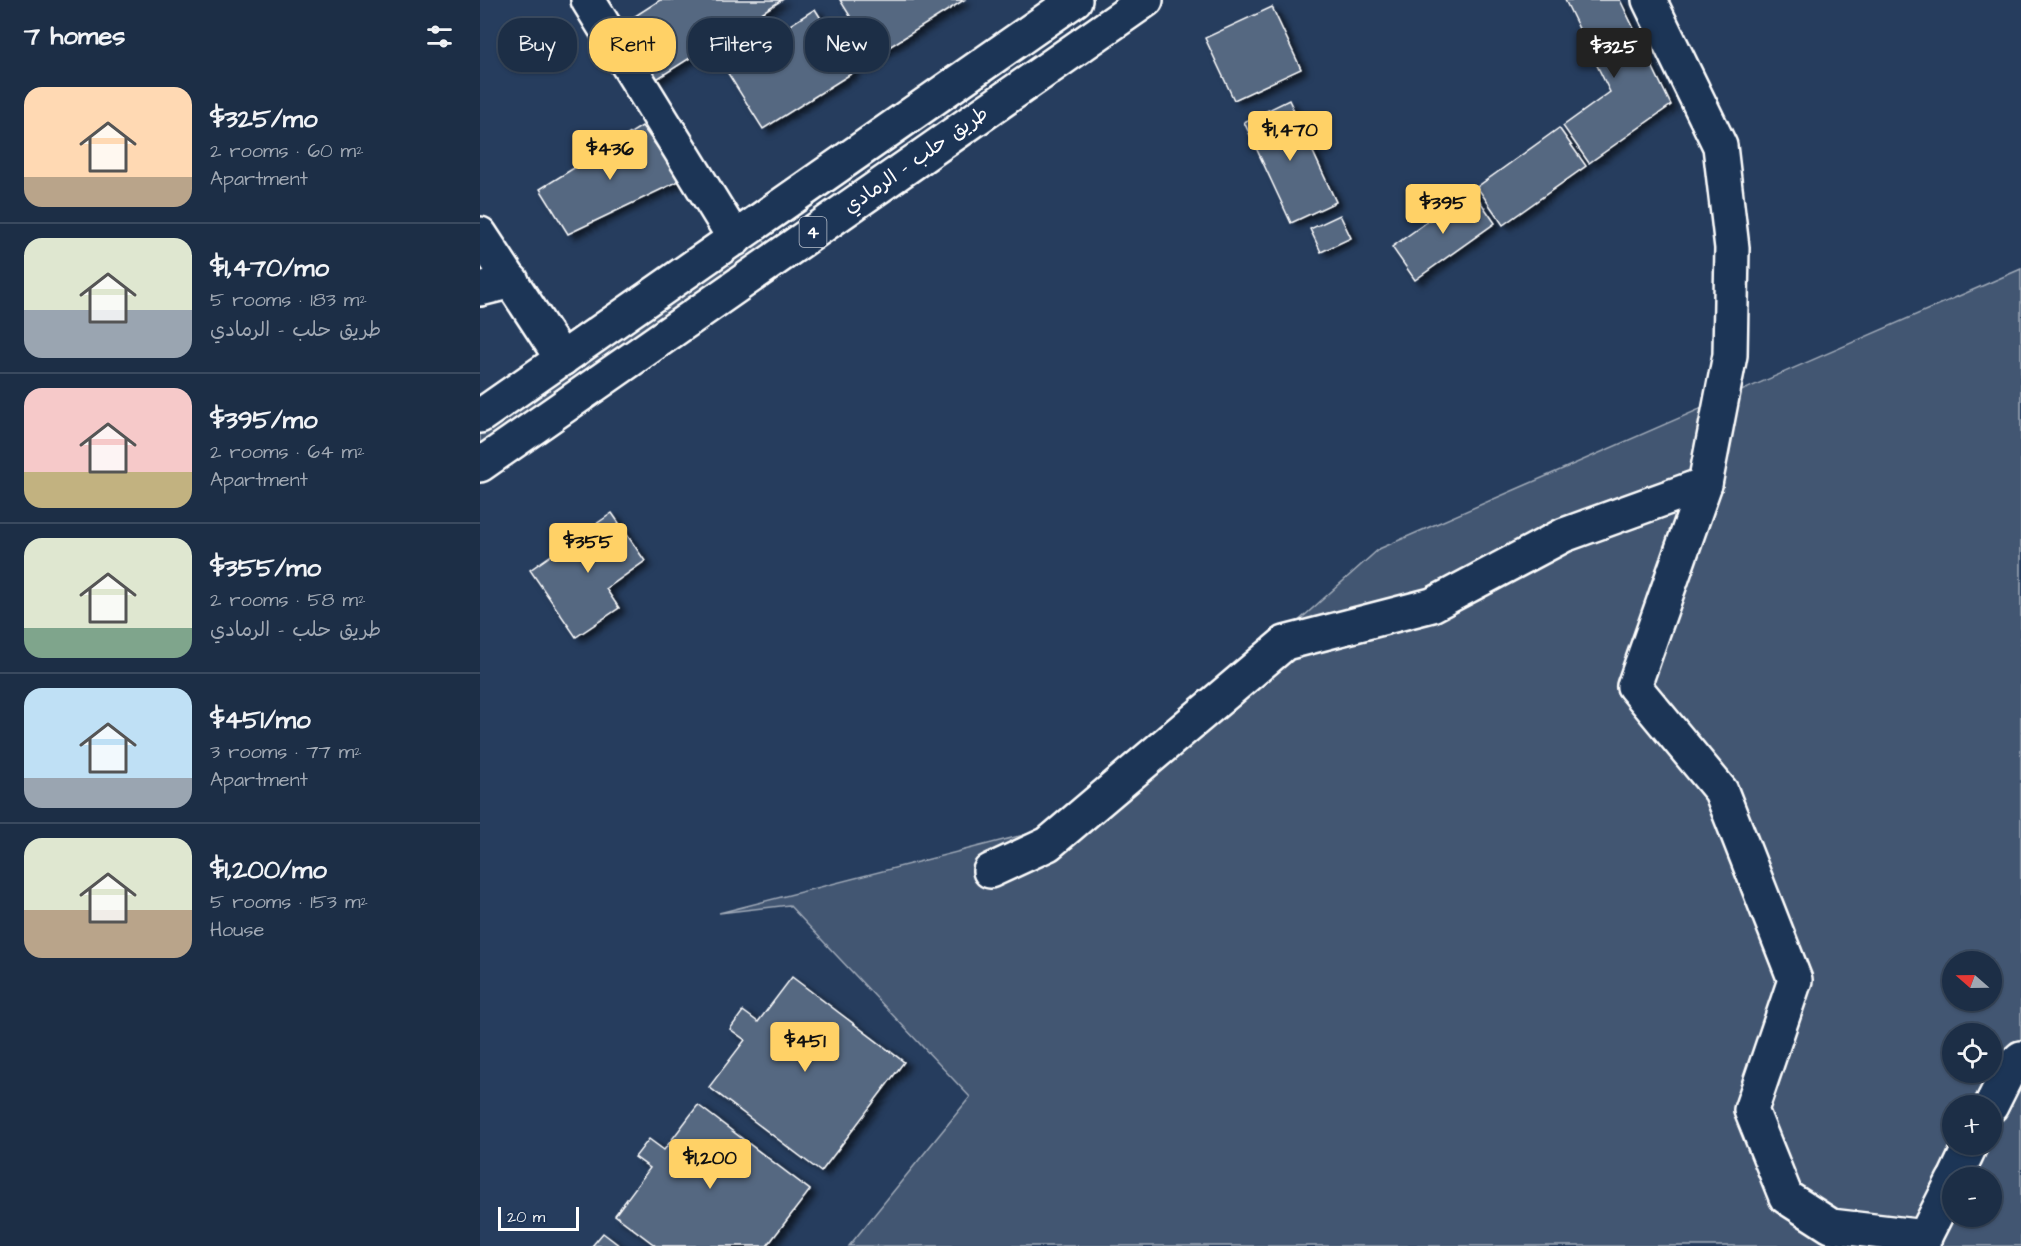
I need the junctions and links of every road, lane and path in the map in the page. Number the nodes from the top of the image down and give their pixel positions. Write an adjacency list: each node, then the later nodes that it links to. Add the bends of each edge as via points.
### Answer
1 (1076, 0): 6 (main road, طريق حلب - الرمادي / 4)
2 (1146, 0): 11 (main road, طريق حلب - الرمادي / 4)
3 (1649, 0): 12 (main road, via 1720,146 1732,248 1730,355)
4 (601, 5): 6 (main road)
5 (480, 234): 7 (main road)
6 (735, 239): 9 (main road, طريق حلب - الرمادي / 4)
7 (512, 281): 8 (main road); 9 (main road)
8 (480, 289)
9 (562, 359): 10 (main road, طريق حلب - الرمادي / 4)
10 (480, 416)
11 (480, 465)
12 (1705, 484): 13 (main road, via 1564,535 1432,605 1285,643 1048,844); 17 (main road, via 1634,686 1721,791 1795,980 1751,1110 1786,1197 1831,1226)
13 (990, 871)
14 (2021, 1058): 15 (main road, via 2010,1068)
15 (1996, 1095)
16 (1942, 1203): 17 (main road)
17 (1923, 1241)

